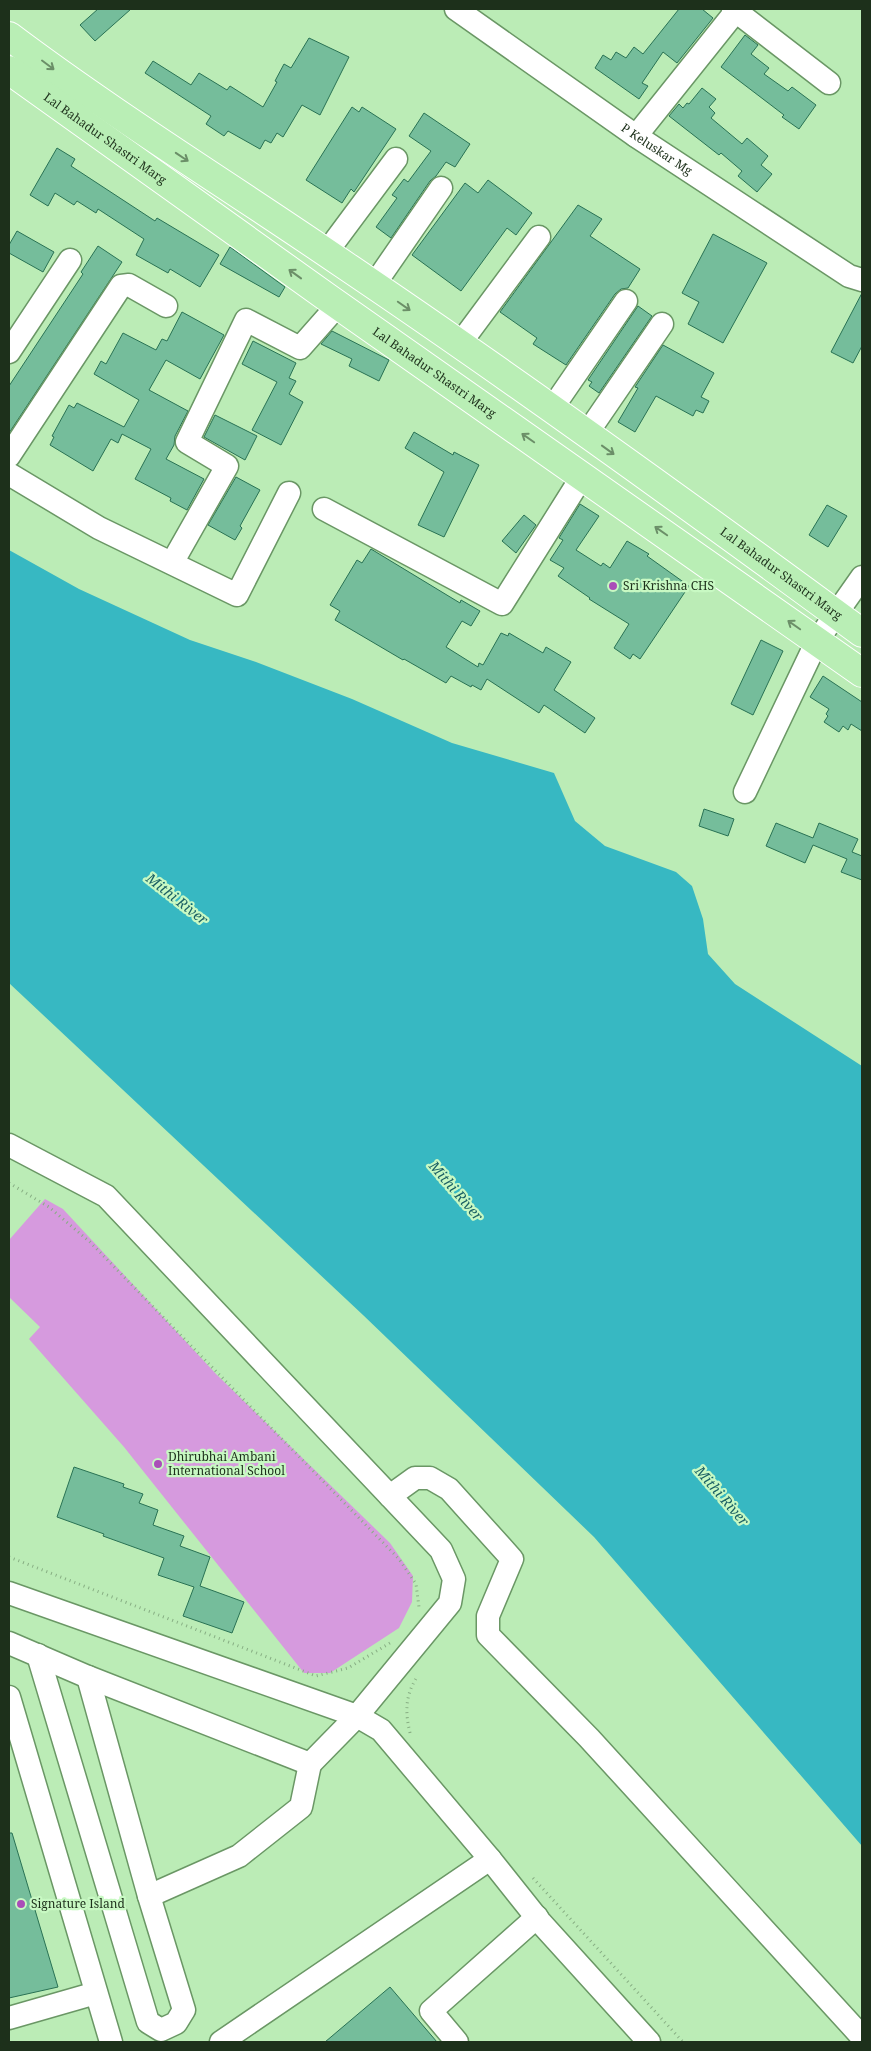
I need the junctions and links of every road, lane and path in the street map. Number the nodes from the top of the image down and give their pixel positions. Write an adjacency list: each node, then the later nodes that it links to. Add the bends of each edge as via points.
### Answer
1 (456, 9): 7 (street, P Keluskar Mg)
2 (735, 10): 5 (street); 7 (street)
3 (9, 36): 6 (main road, Lal Bahadur Shastri Marg, one-way to 6)
4 (9, 70): 6 (main road, Lal Bahadur Shastri Marg)
5 (830, 83)
6 (71, 98): 11 (main road, Lal Bahadur Shastri Marg, one-way to 11); 16 (main road, Lal Bahadur Shastri Marg, one-way to 6)
7 (636, 136): 13 (street, P Keluskar Mg, via 849,276)
8 (396, 159): 11 (street)
9 (441, 188): 14 (street)
10 (539, 237): 19 (street)
11 (337, 259): 14 (main road, Lal Bahadur Shastri Marg); 16 (main road)
12 (70, 260): 20 (street)
13 (862, 280)
14 (374, 286): 19 (main road, Lal Bahadur Shastri Marg, one-way to 19)
15 (626, 301): 21 (street)
16 (333, 302): 25 (main road, Lal Bahadur Shastri Marg, one-way to 16); 28 (street, via 300,348 246,320 187,442 227,466)
17 (166, 306): 23 (street, via 129,285 121,286)
18 (662, 324): 22 (street)
19 (459, 345): 21 (main road, Lal Bahadur Shastri Marg)
20 (9, 352)
21 (551, 410): 22 (main road, Lal Bahadur Shastri Marg)
22 (586, 434): 30 (main road, Lal Bahadur Shastri Marg, one-way to 30)
23 (9, 456)
24 (9, 474): 28 (street, via 100,528)
25 (583, 476): 27 (street, via 502,604); 32 (main road, Lal Bahadur Shastri Marg, one-way to 25)
26 (289, 493): 28 (street, via 237,595)
27 (324, 509)
28 (172, 564)
29 (862, 577): 30 (street)
30 (836, 614): 31 (main road, Lal Bahadur Shastri Marg); 32 (street)
31 (862, 633)
32 (817, 641): 33 (main road, Lal Bahadur Shastri Marg); 34 (street)
33 (862, 673)
34 (745, 792)
35 (9, 1145): 37 (street, via 106,1196)
36 (9, 1183): 40 (path, via 49,1208 90,1242 399,1558 416,1584 419,1607)
37 (390, 1496): 47 (street, via 441,1550 454,1579 450,1603); 57 (street, via 415,1478 430,1478 449,1489 512,1559 488,1616 488,1634 602,1752)
38 (9, 1557): 42 (path, via 316,1676 348,1668)
39 (9, 1593): 47 (street)
40 (413, 1614)
41 (9, 1643): 43 (street)
42 (391, 1643)
43 (38, 1655): 45 (street); 53 (street, via 148,2022 161,2030 176,2023 184,2010)
44 (421, 1669): 48 (path, via 409,1690 406,1707)
45 (88, 1677): 50 (street); 53 (street)
46 (9, 1697): 49 (street)
47 (357, 1716): 50 (street); 51 (street, via 382,1730)
48 (411, 1739)
49 (17, 1758): 55 (street)
50 (310, 1764): 53 (street, via 301,1806 239,1856)
51 (490, 1859): 54 (street); 59 (street)
52 (526, 1871): 62 (path)
53 (148, 1896)
54 (537, 1917): 60 (street, via 431,2010); 61 (street)
55 (96, 1993): 56 (street); 58 (street)
56 (9, 2018)
57 (862, 2037)
58 (110, 2042)
59 (221, 2042)
60 (457, 2042)
61 (648, 2042)
62 (684, 2042)

